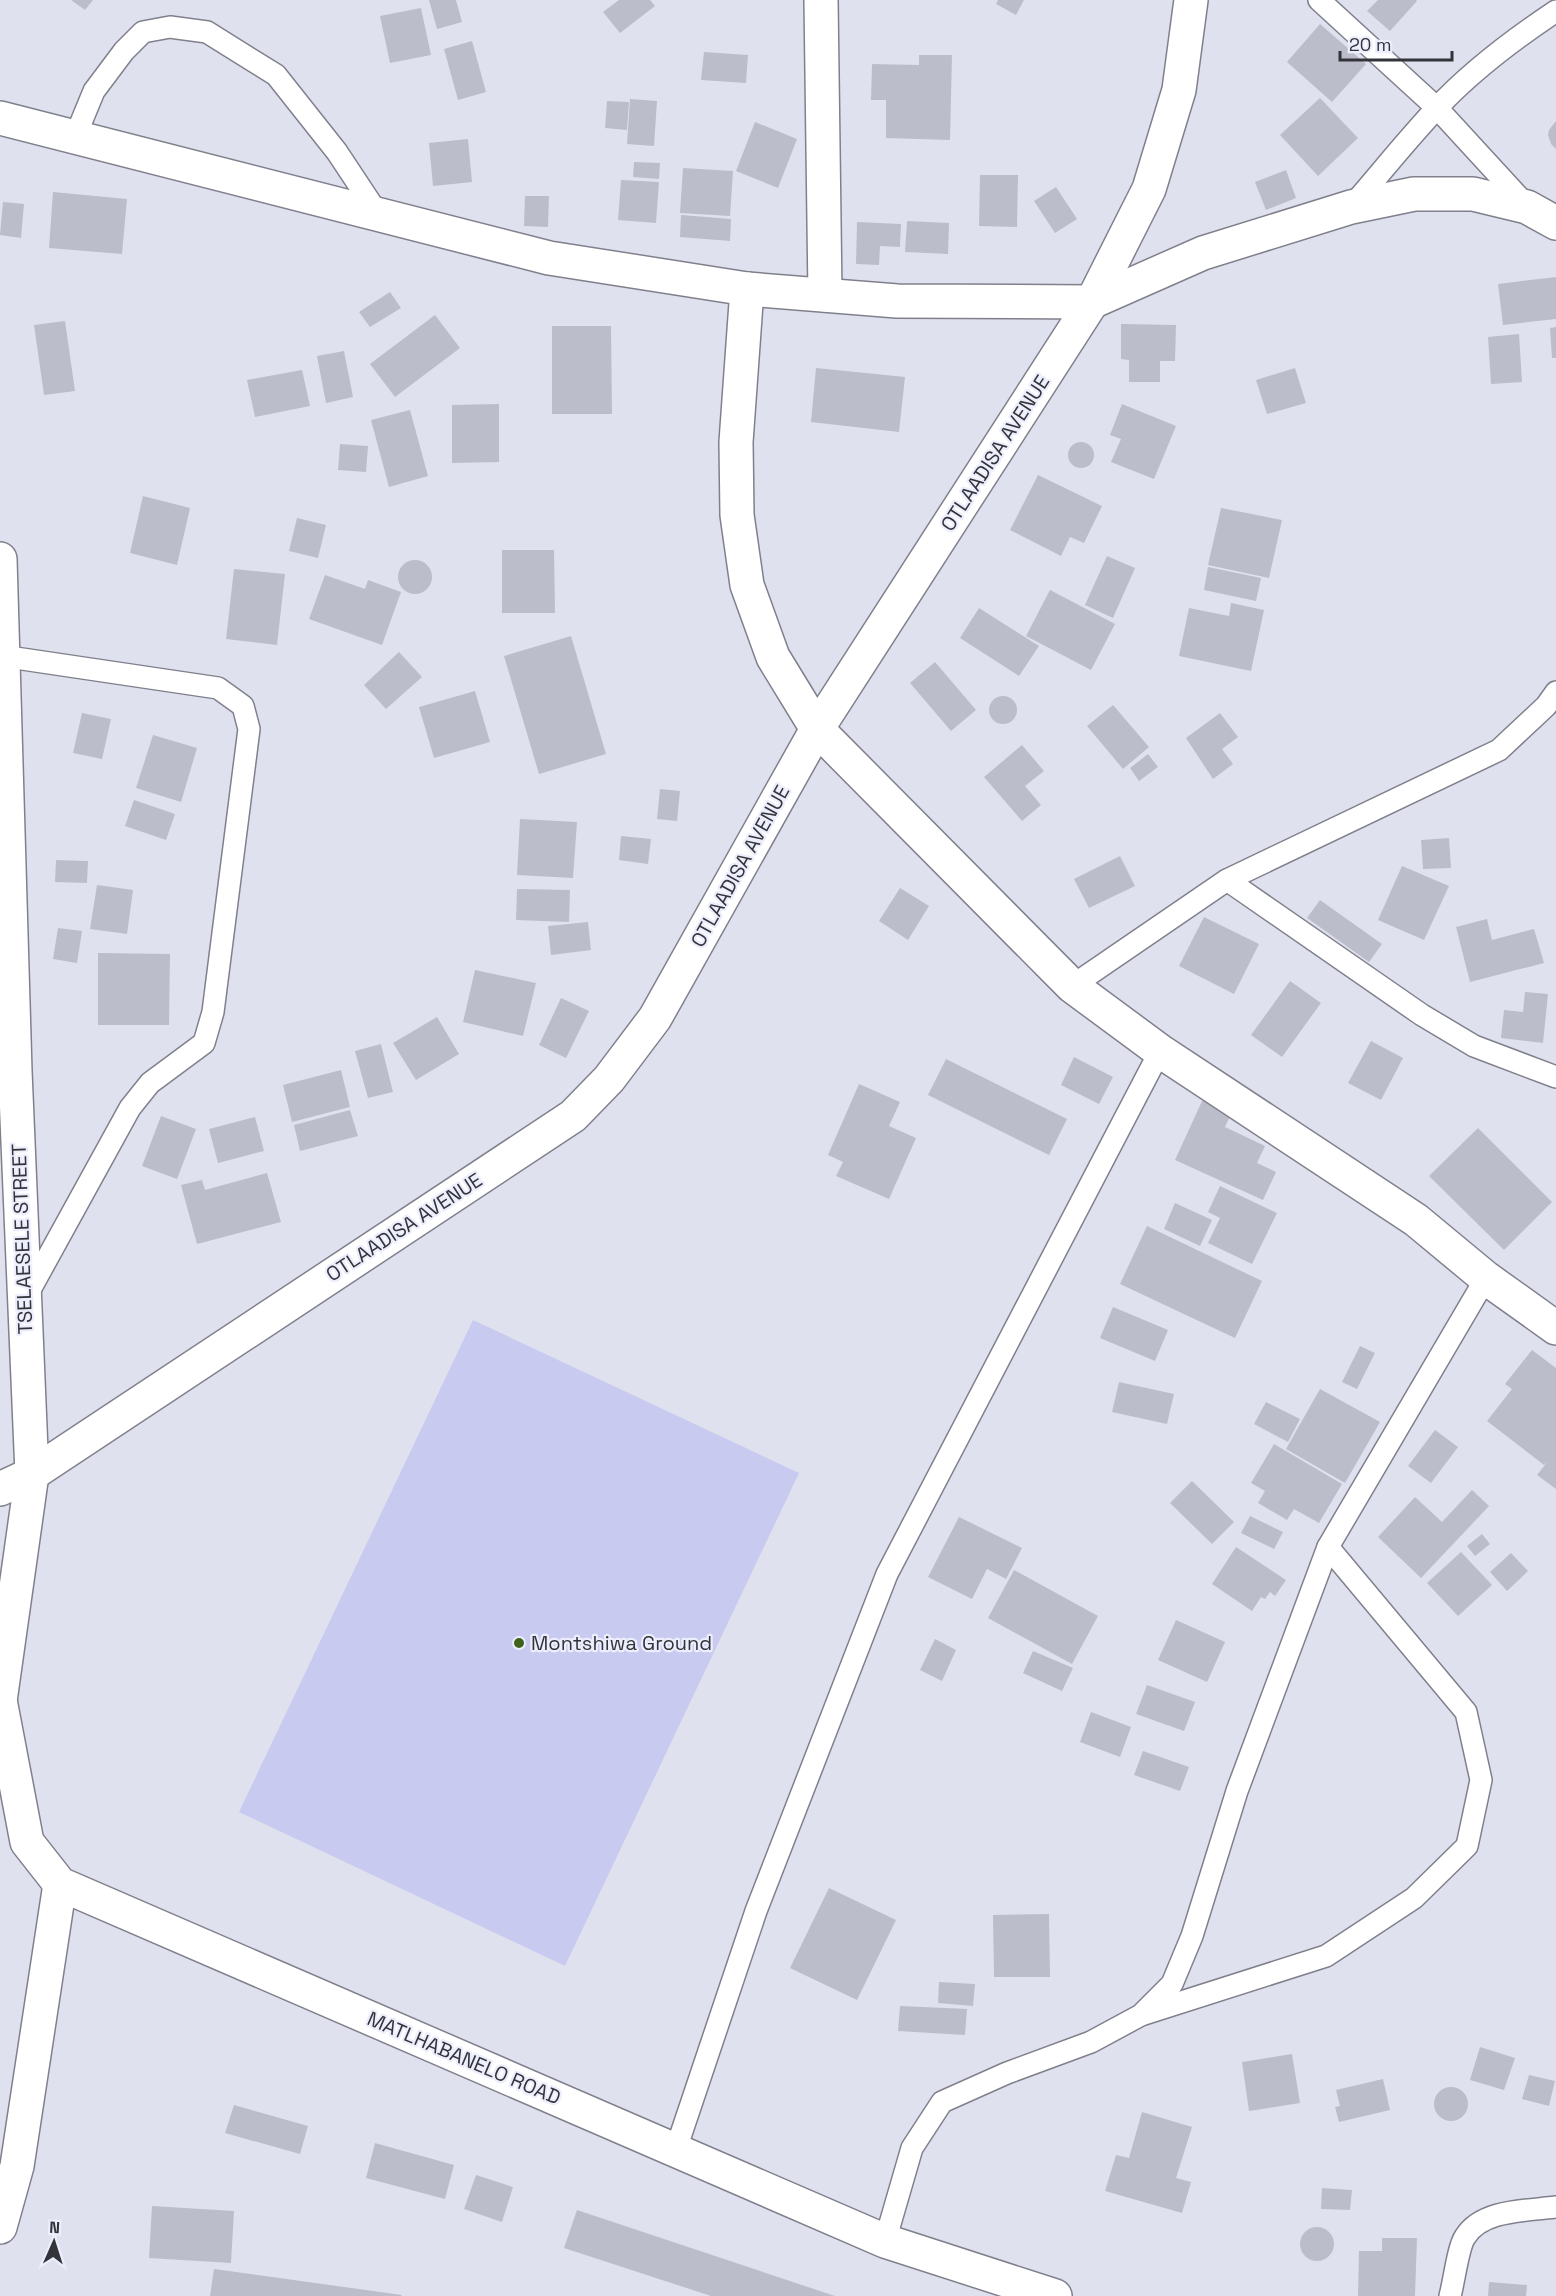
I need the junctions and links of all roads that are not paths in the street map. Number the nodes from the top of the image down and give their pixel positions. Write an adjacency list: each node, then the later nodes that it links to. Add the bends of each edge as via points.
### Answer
1 (821, 0): 13 (street)
2 (1191, 0): 14 (street, OTLAADISA AVENUE, via 1179,90 1149,189)
3 (1319, 0): 5 (lane)
4 (1556, 11): 5 (lane, via 1473,74)
5 (1437, 108): 8 (lane); 9 (lane)
6 (0, 118): 7 (street)
7 (75, 137): 10 (street); 10 (lane, via 94,91 143,32 170,27 207,32 276,75 337,152)
8 (1351, 207): 9 (street, via 1414,194 1473,194); 14 (street, via 1203,253)
9 (1527, 207): 11 (street)
10 (378, 214): 12 (street, via 549,258)
11 (1556, 223)
12 (747, 289): 13 (street); 18 (street, via 736,442 737,515 747,585 773,657)
13 (825, 295): 14 (street, via 897,301)
14 (1092, 302): 18 (street, OTLAADISA AVENUE)
15 (0, 559): 16 (street, TSELAESELE STREET)
16 (2, 656): 24 (street, TSELAESELE STREET); 24 (lane, via 218,688 243,706 249,729 213,1012 204,1043 150,1083 130,1108)
17 (1556, 692): 19 (lane, via 1499,750)
18 (817, 729): 20 (street); 26 (street, OTLAADISA AVENUE, via 655,1018 609,1079 573,1116)
19 (1227, 880): 20 (lane); 22 (lane, via 1430,1021 1474,1046)
20 (1072, 986): 21 (street)
21 (1160, 1051): 23 (street, via 1416,1220); 32 (lane, via 887,1574 756,1911)
22 (1556, 1077)
23 (1486, 1278): 25 (street); 28 (lane)
24 (24, 1300): 26 (street, TSELAESELE STREET)
25 (1556, 1328)
26 (32, 1474): 27 (street, OTLAADISA AVENUE); 29 (street, TSELAESELE STREET)
27 (0, 1489)
28 (1328, 1547): 31 (lane, via 1237,1791 1192,1936 1172,1984); 31 (lane, via 1467,1712 1481,1779 1467,1846 1414,1898 1326,1956)
29 (0, 1701): 30 (street, MATLHABANELO ROAD, via 27,1842)
30 (60, 1884): 32 (street, MATLHABANELO ROAD); 33 (street)
31 (1141, 2015): 36 (lane, via 1091,2042 942,2102 912,2148)
32 (676, 2149): 36 (street, MATLHABANELO ROAD)
33 (8, 2172): 35 (street)
34 (1556, 2207): 38 (lane, via 1479,2221 1464,2238)
35 (0, 2228)
36 (885, 2241): 37 (street, MATLHABANELO ROAD)
37 (1055, 2296)
38 (1450, 2296)

